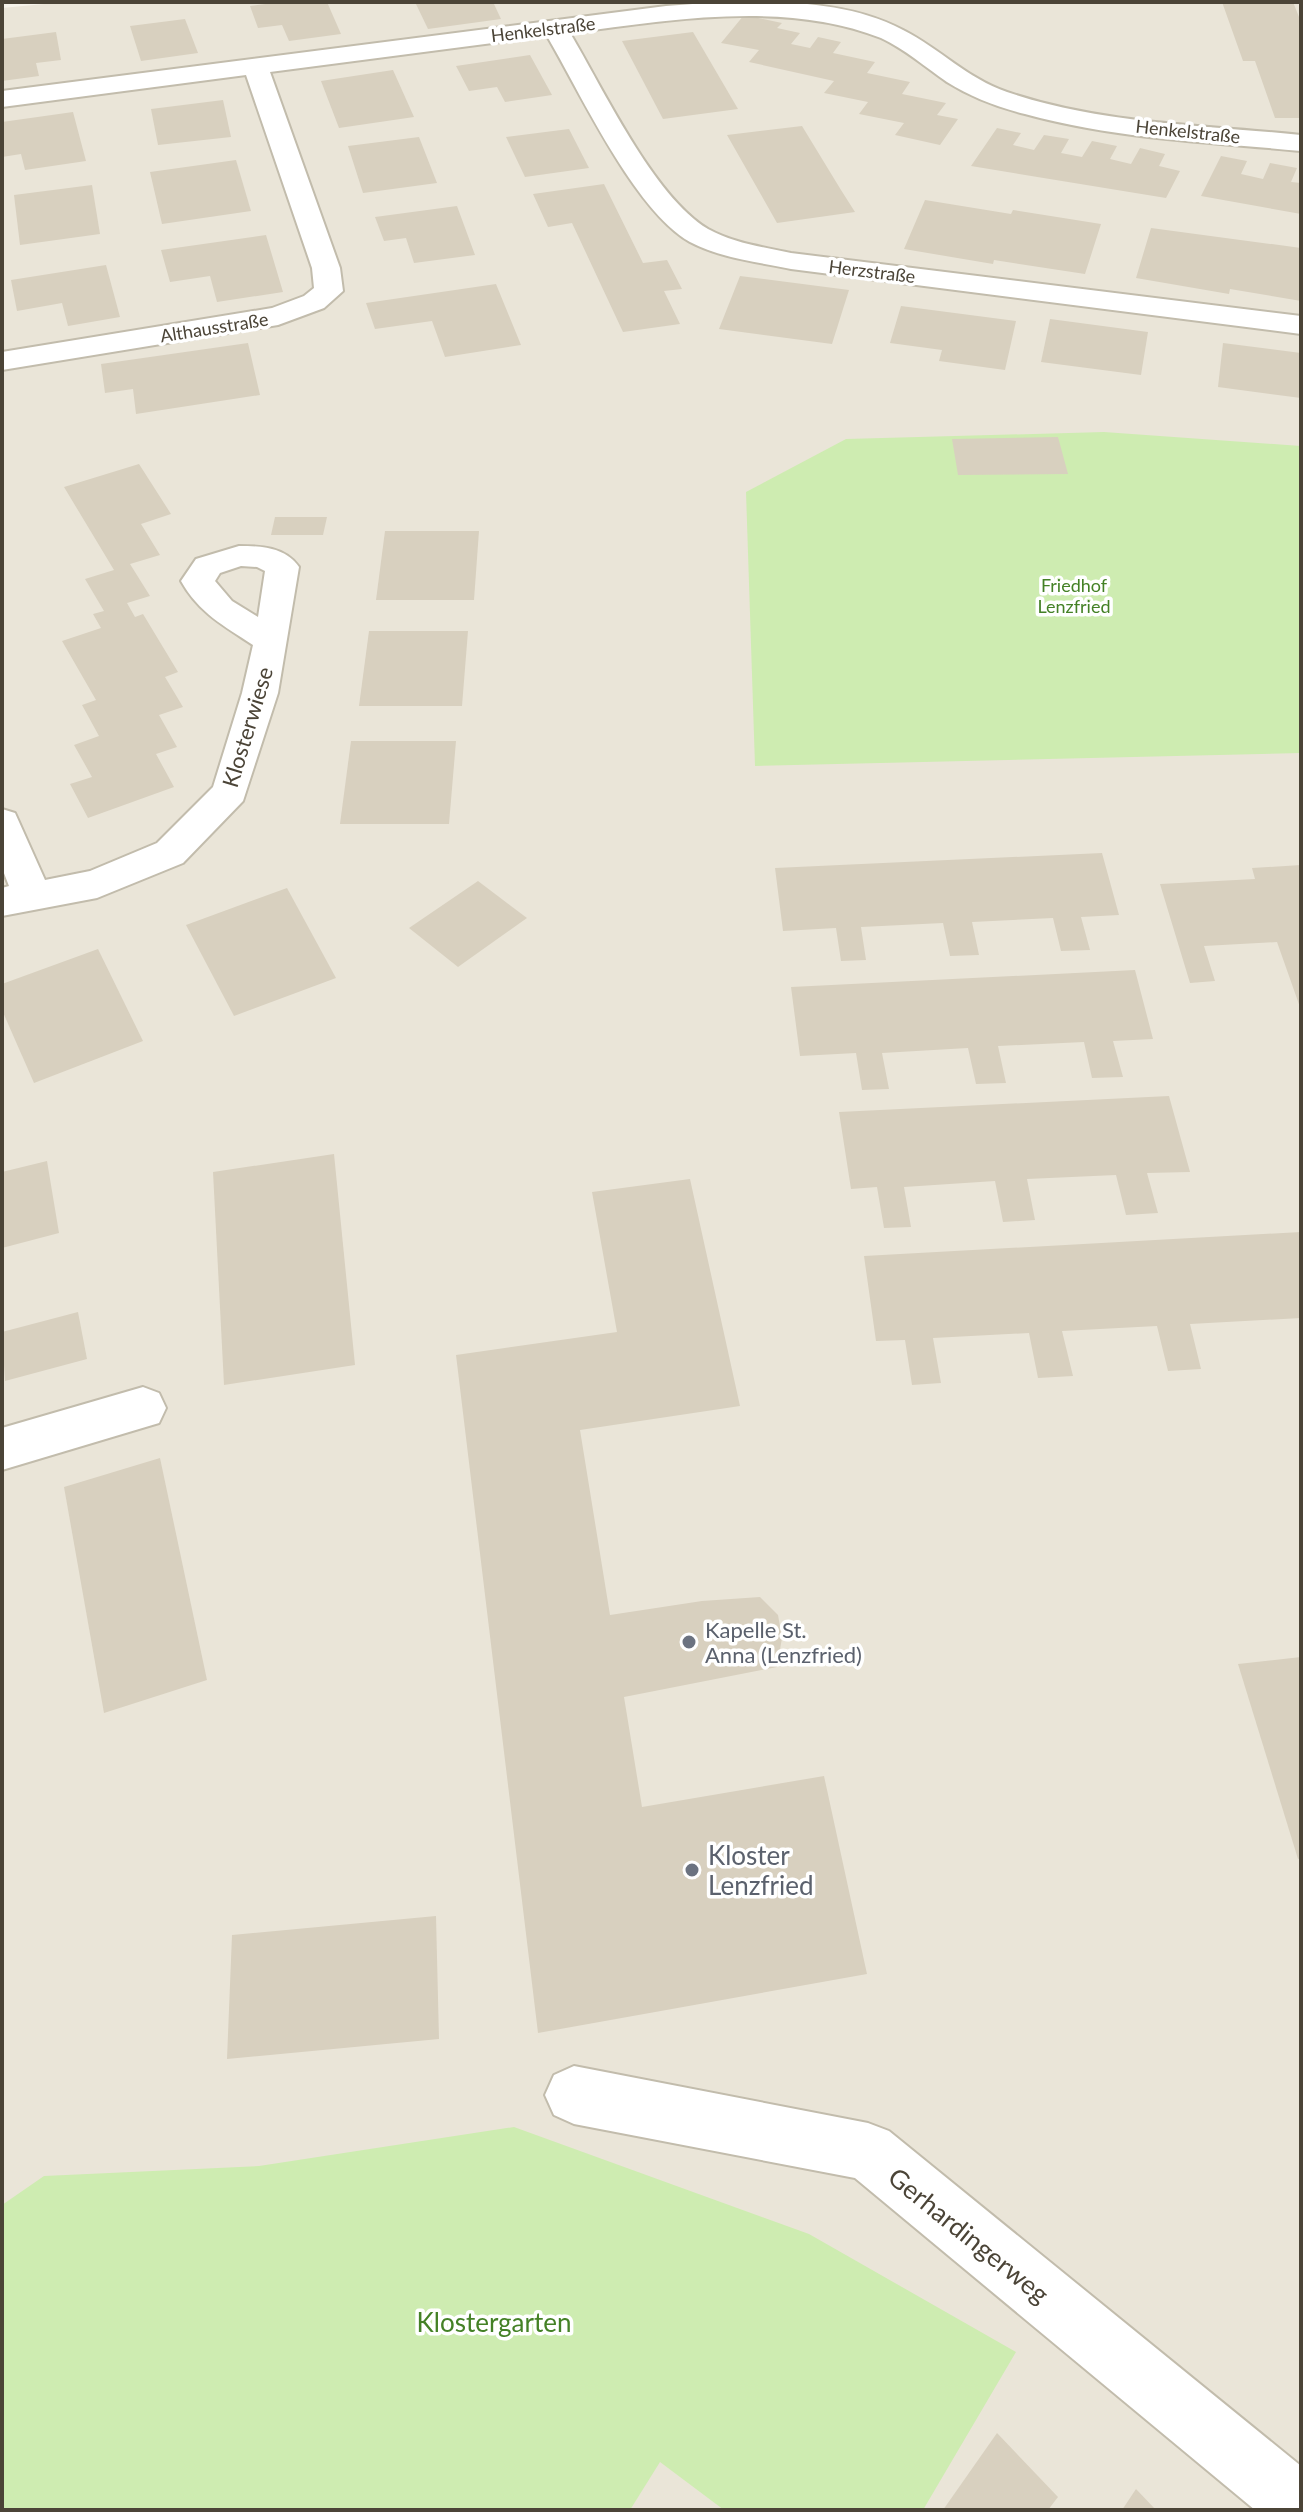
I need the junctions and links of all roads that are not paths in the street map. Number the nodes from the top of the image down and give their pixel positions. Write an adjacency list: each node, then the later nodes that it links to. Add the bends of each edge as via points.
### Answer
1 (555, 28): 2 (street, Henkelstraße); 4 (street, Henkelstraße, via 760,5 842,16 894,34 963,82 1043,111); 5 (street, Herzstraße, via 660,201 694,233 719,244 791,261)
2 (255, 65): 3 (street, Henkelstraße); 6 (street, Althausstraße, via 326,268 329,291 278,316)
3 (2, 99)
4 (1301, 143)
5 (1301, 325)
6 (2, 361)
7 (271, 641): 9 (street, Klosterwiese, via 230,792 170,853 97,884)
8 (2, 822): 9 (street)
9 (18, 900)
10 (143, 1408): 11 (street)
11 (2, 1449)
12 (574, 2095): 13 (street, Gerhardingerweg, via 868,2152)
13 (1301, 2507)

